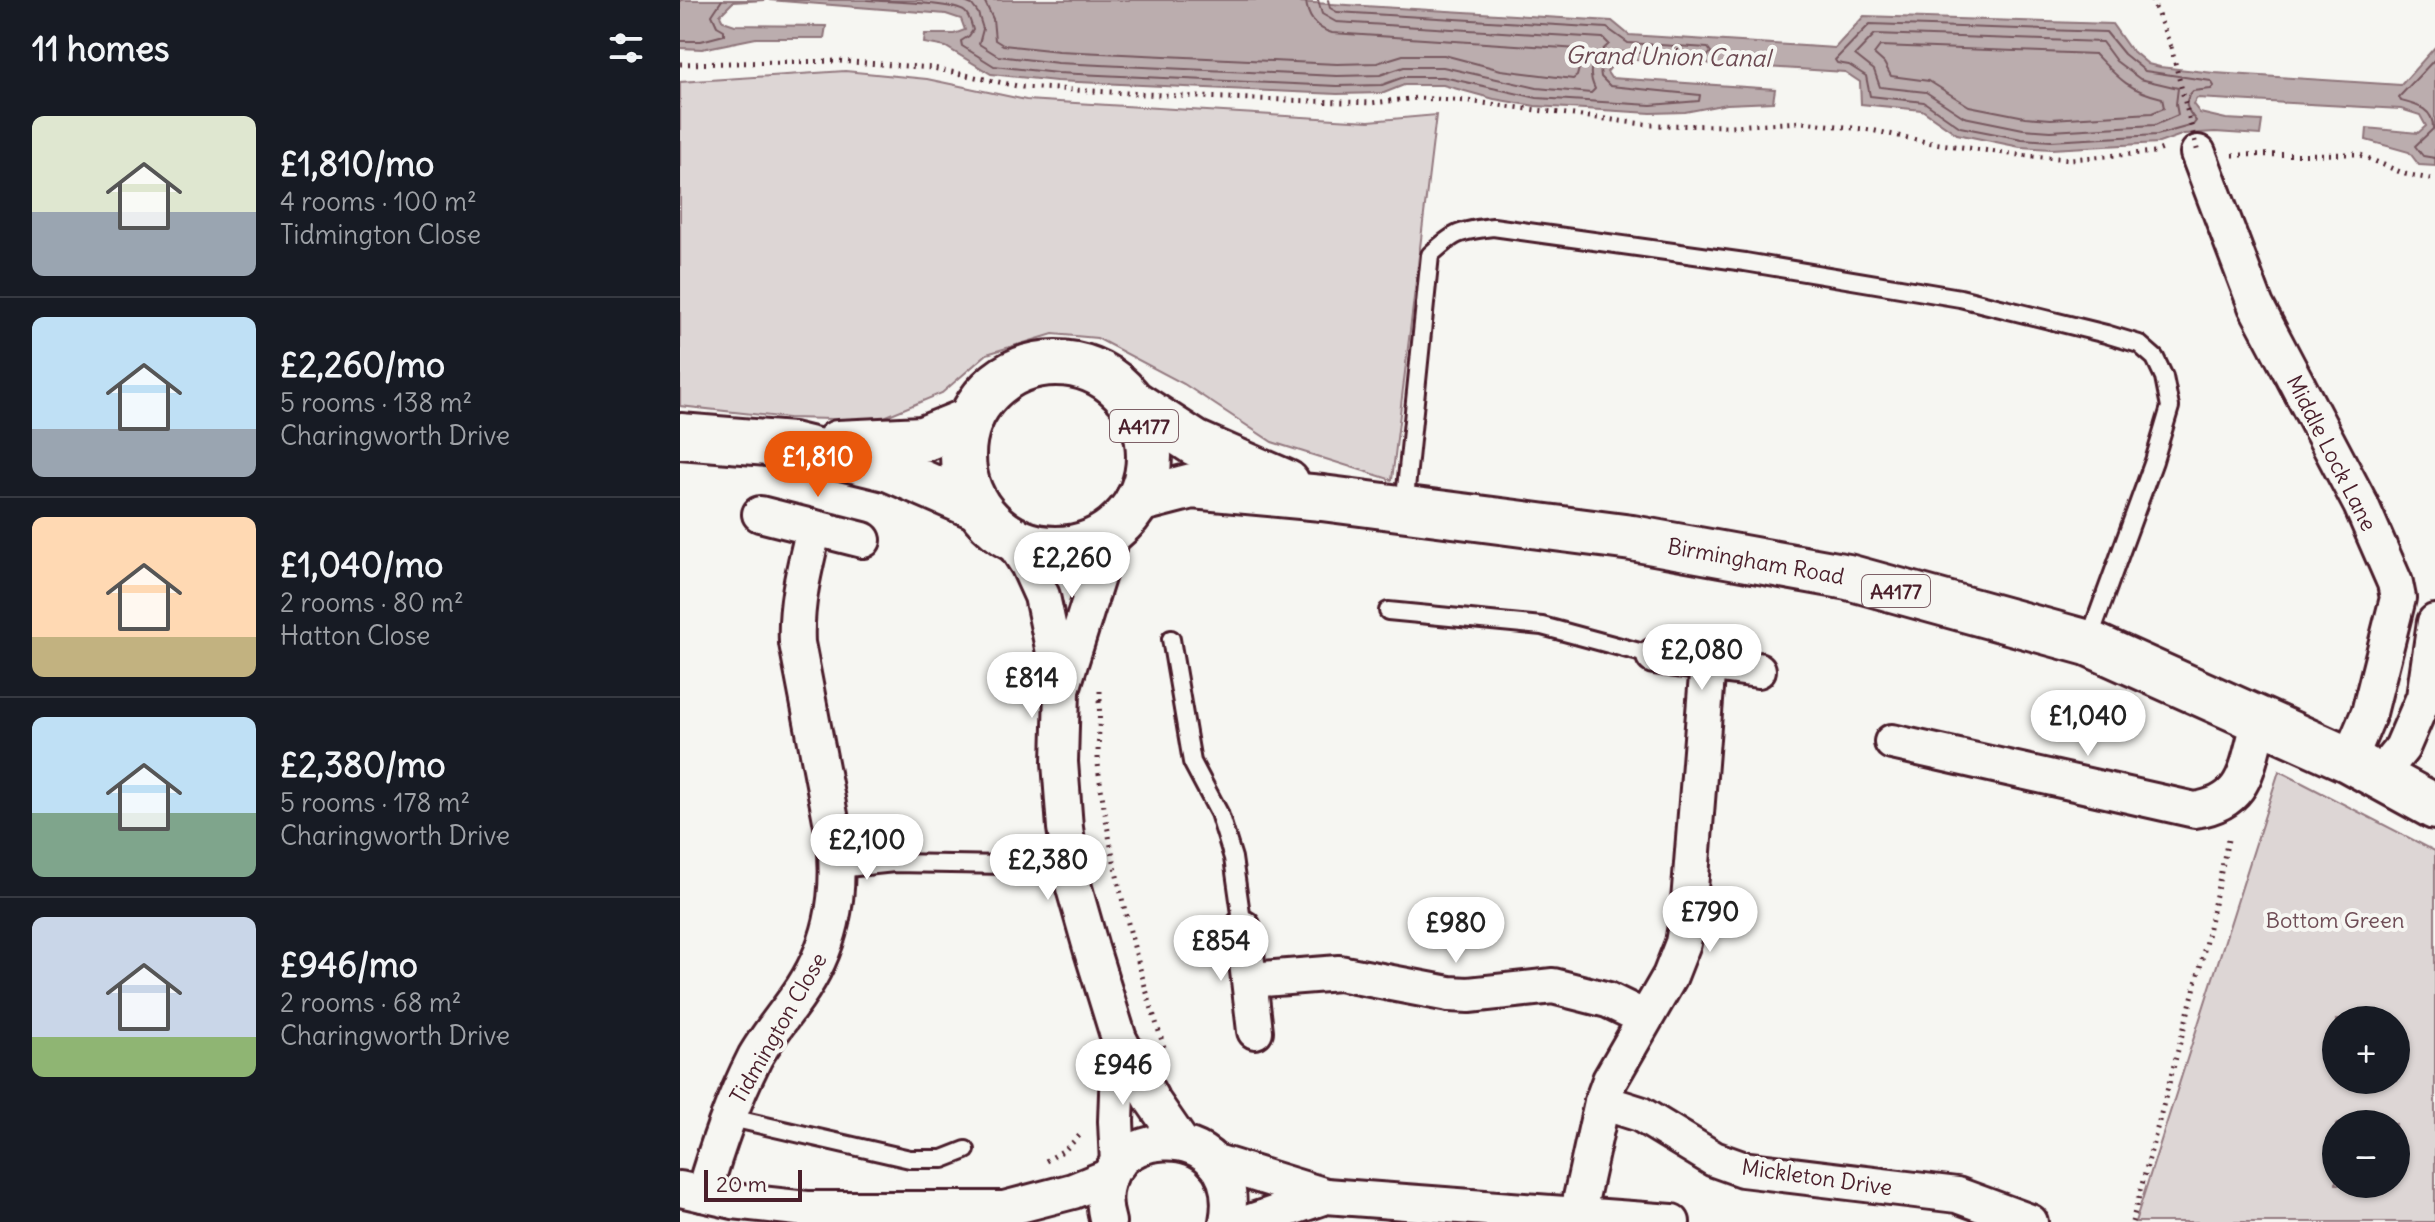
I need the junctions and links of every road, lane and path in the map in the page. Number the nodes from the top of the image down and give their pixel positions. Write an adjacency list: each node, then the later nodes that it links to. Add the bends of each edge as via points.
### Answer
1 (2152, 0): 3 (path, bridge)
2 (680, 64): 3 (path, via 839,61 933,68 1022,87 1371,103 1455,100 1651,125 1802,122 2070,159)
3 (2199, 147): 4 (path, via 2358,154); 27 (street, Middle Lock Lane, via 2256,306 2361,505 2395,583 2398,598 2369,713)
4 (2435, 180)
5 (1132, 402): 6 (highway, Birmingham Road / A4177, via 1088,369 1060,363 1032,366 1006,378); 9 (highway, Birmingham Road / A4177, via 1195,443); 13 (highway, Birmingham Road / A4177, via 1145,428 1149,457 1146,479)
6 (970, 420): 8 (highway, Birmingham Road / A4177, via 923,439); 10 (highway, Birmingham Road / A4177, via 963,450 965,479)
7 (680, 436): 8 (highway, Birmingham Road / A4177)
8 (792, 445): 10 (highway, Birmingham Road / A4177, via 890,469)
9 (1322, 498): 11 (highway, Birmingham Road / A4177); 13 (highway, Birmingham Road / A4177, via 1192,486)
10 (977, 507): 15 (highway, Birmingham Road / A4177)
11 (1404, 508): 20 (highway, Birmingham Road / A4177, via 1632,538 1848,577); 20 (lane, via 1430,255 1464,230 1493,227 1960,298 2139,344 2155,358 2164,377 2170,407)
12 (760, 514): 14 (street)
13 (1127, 514): 15 (highway, Birmingham Road / A4177, via 1094,542 1068,548 1042,548); 24 (street, via 1098,574)
14 (814, 528): 16 (street); 31 (street, Tidmington Close, via 799,595 797,643)
15 (1011, 539): 24 (street, via 1042,596)
16 (863, 540)
17 (1388, 611): 21 (lane, via 1542,626)
18 (2435, 622): 27 (street, via 2424,697 2402,748)
19 (1171, 639): 32 (lane, via 1192,762 1219,813 1233,858)
20 (2088, 643): 25 (highway, Birmingham Road / A4177)
21 (1654, 656): 22 (street)
22 (1708, 663): 23 (street); 34 (street, via 1683,943)
23 (1758, 670)
24 (1076, 695): 36 (street, via 1060,762 1065,828 1074,888); 37 (path, via 1100,701 1099,770 1124,908)
25 (2260, 721): 27 (highway, Birmingham Road / A4177); 28 (street)
26 (1892, 742): 28 (street, via 2195,810 2221,804)
27 (2364, 768): 29 (highway, Birmingham Road / A4177)
28 (2239, 789): 57 (path, via 2201,964)
29 (2435, 807)
30 (1007, 865): 31 (lane, via 894,863)
31 (838, 869): 39 (street, Tidmington Close, via 835,915 820,957 757,1054)
32 (1243, 928): 33 (street)
33 (1250, 980): 34 (street, via 1339,973 1469,995 1553,986 1608,1000); 35 (street)
34 (1645, 1018): 38 (street)
35 (1255, 1031)
36 (1119, 1039): 41 (street); 45 (street)
37 (1166, 1053)
38 (1602, 1102): 49 (street, Mickleton Drive, via 1640,1114 1714,1159 1742,1169 1957,1195); 50 (street)
39 (727, 1117): 42 (lane, via 910,1159 943,1159); 46 (street, Tidmington Close)
40 (1086, 1125): 44 (path, via 1066,1149)
41 (1181, 1142): 43 (street); 45 (street, via 1146,1144)
42 (966, 1150)
43 (1213, 1161): 47 (street); 53 (street, via 1229,1194)
44 (1035, 1167)
45 (1114, 1170): 48 (street, via 1073,1191); 52 (street, via 1105,1201)
46 (692, 1192): 48 (street, via 807,1209)
47 (1326, 1196): 50 (street); 54 (street)
48 (1004, 1209): 51 (street)
49 (1994, 1215): 56 (street, Mickleton Drive)
50 (1577, 1216): 55 (street)
51 (1052, 1222)
52 (1108, 1222)
53 (1227, 1222)
54 (1250, 1222)
55 (1672, 1222)
56 (2030, 1222)
57 (2132, 1222)

